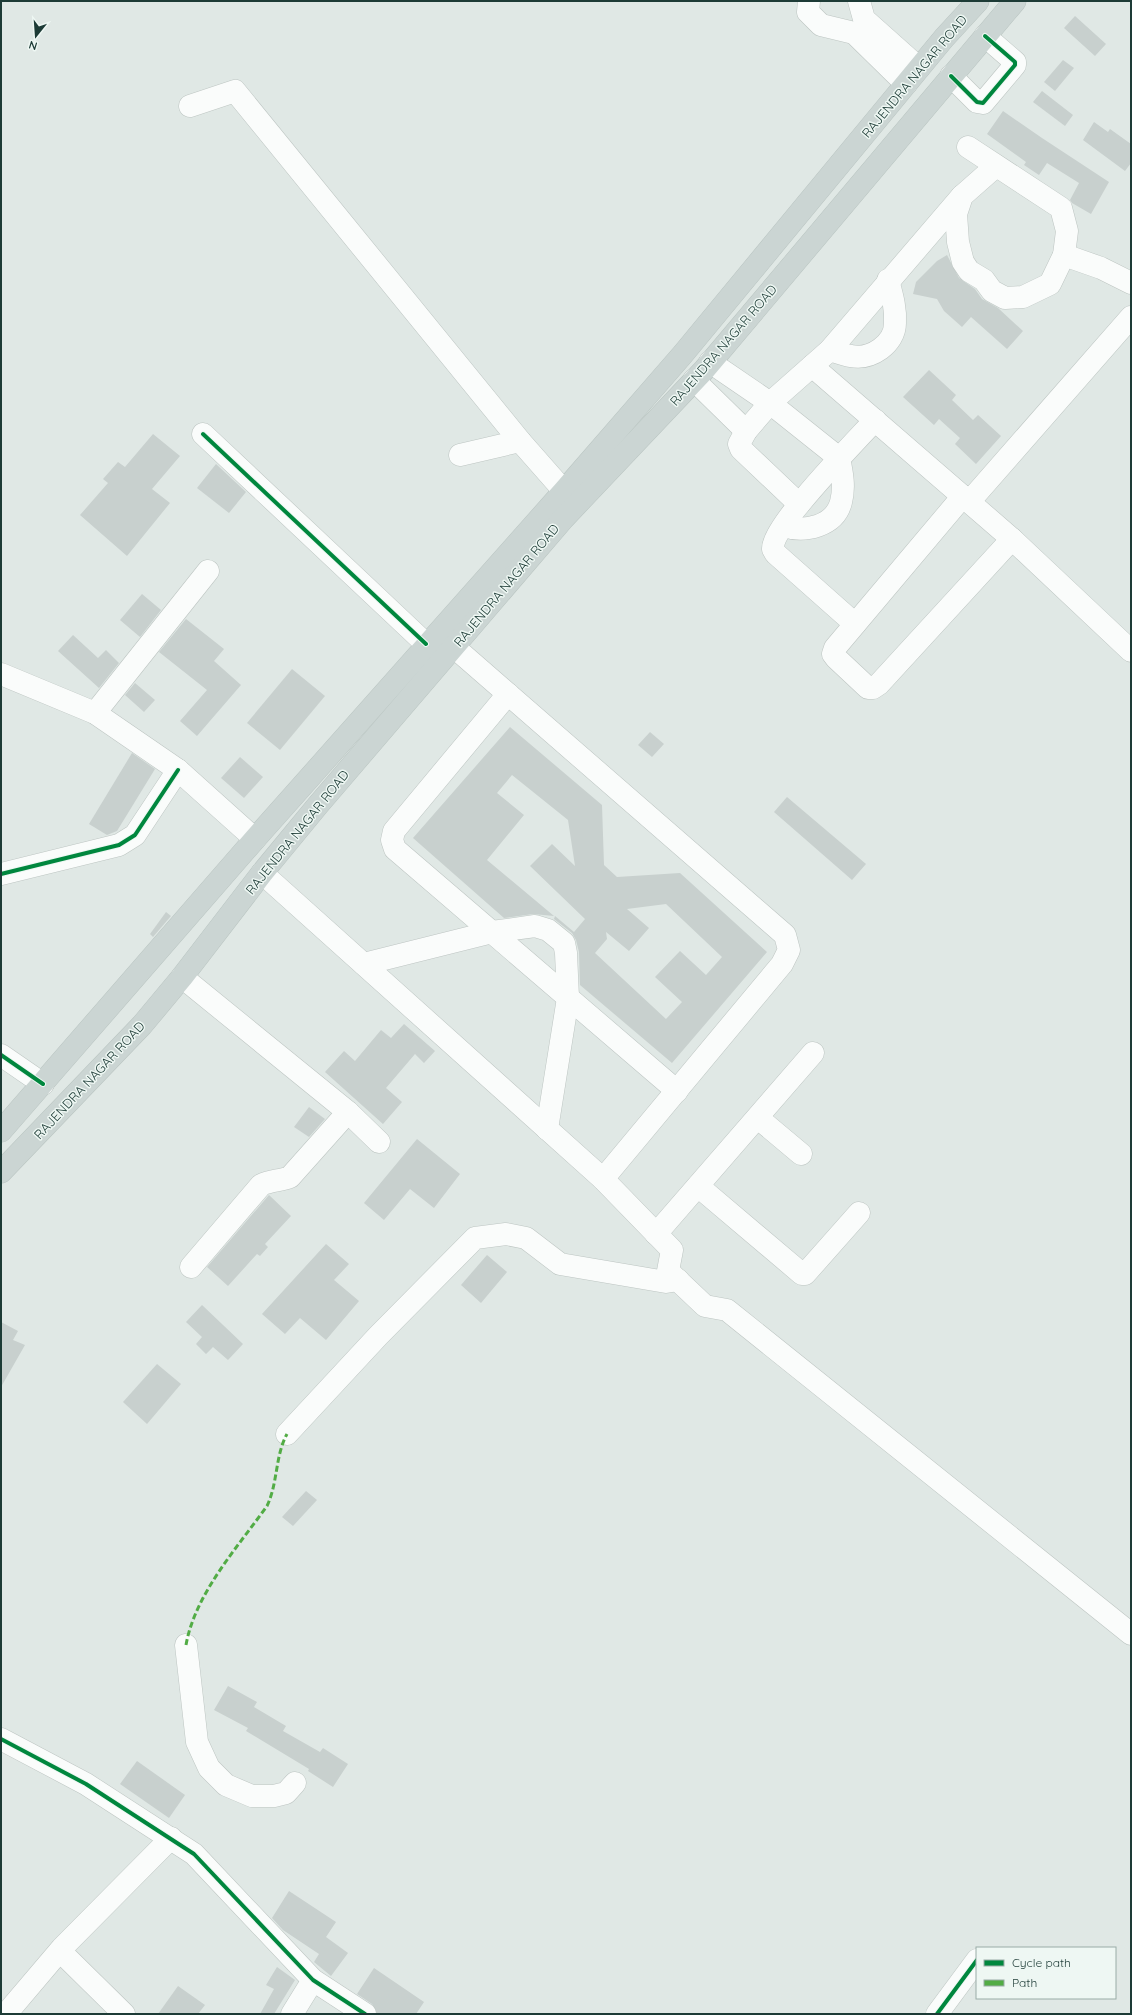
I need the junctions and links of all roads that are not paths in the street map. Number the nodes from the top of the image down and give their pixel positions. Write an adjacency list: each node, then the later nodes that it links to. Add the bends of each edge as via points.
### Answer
1 (809, 1): 6 (street, via 808,12 821,25 854,33)
2 (859, 1): 6 (street, via 864,19)
3 (978, 1): 6 (main road, RAJENDRA NAGAR ROAD)
4 (1015, 1): 5 (main road, RAJENDRA NAGAR ROAD)
5 (985, 36): 7 (main road, RAJENDRA NAGAR ROAD); 7 (street, via 1015,62 1015,65 983,104 977,102)
6 (913, 76): 27 (main road, RAJENDRA NAGAR ROAD, via 683,354)
7 (951, 76): 17 (main road, RAJENDRA NAGAR ROAD)
8 (190, 106): 24 (street, via 234,91)
9 (968, 147): 10 (street)
10 (996, 166): 11 (street); 12 (street, via 1061,208 1067,231)
11 (962, 196): 12 (street, via 956,214 958,242 963,262 969,271 984,280 992,291 1005,298 1023,297 1034,293 1050,284); 13 (street)
12 (1064, 255): 14 (street, via 1101,268)
13 (888, 280): 16 (street); 16 (street, via 895,307 896,325 881,350 852,357)
14 (1131, 283)
15 (1131, 317): 28 (street)
16 (830, 350): 18 (street)
17 (710, 362): 19 (main road, RAJENDRA NAGAR ROAD); 20 (street)
18 (812, 366): 20 (street); 21 (street)
19 (694, 380): 22 (street); 35 (main road, RAJENDRA NAGAR ROAD, via 563,519)
20 (770, 403): 22 (street); 26 (street)
21 (875, 420): 26 (street); 28 (street)
22 (746, 431): 29 (street, via 739,444 741,449)
23 (203, 434): 34 (street)
24 (520, 441): 25 (street); 27 (street)
25 (460, 455)
26 (839, 458): 29 (street); 30 (street, via 843,475 841,502 836,513 822,525 812,528 794,529)
27 (564, 491): 34 (main road, RAJENDRA NAGAR ROAD)
28 (966, 499): 31 (street); 33 (street)
29 (799, 504): 30 (street)
30 (784, 526): 33 (street, via 774,543 773,549 776,554)
31 (1012, 539): 33 (street, via 873,688 868,688 834,654 835,648); 36 (street)
32 (208, 571): 39 (street)
33 (855, 624)
34 (426, 644): 41 (main road, RAJENDRA NAGAR ROAD)
35 (454, 647): 38 (street); 42 (main road, RAJENDRA NAGAR ROAD)
36 (1131, 651)
37 (1, 674): 39 (street)
38 (508, 694): 46 (street, via 394,831 392,840 395,849); 53 (street, via 785,935 789,950 782,964)
39 (95, 713): 40 (street)
40 (178, 770): 43 (street); 45 (street, via 135,836 128,841)
41 (300, 789): 42 (main road); 43 (main road, RAJENDRA NAGAR ROAD)
42 (318, 805): 44 (main road, RAJENDRA NAGAR ROAD)
43 (255, 839): 52 (main road, RAJENDRA NAGAR ROAD)
44 (262, 873): 47 (street); 48 (main road, RAJENDRA NAGAR ROAD)
45 (1, 874)
46 (492, 932): 47 (street); 49 (street); 49 (street, via 535,926 548,930 564,943)
47 (364, 964): 56 (street)
48 (182, 977): 54 (street); 60 (main road, RAJENDRA NAGAR ROAD, via 142,1025)
49 (568, 998): 53 (street); 56 (street)
50 (813, 1053): 55 (street)
51 (1, 1055): 52 (street)
52 (43, 1084): 57 (main road, RAJENDRA NAGAR ROAD)
53 (677, 1091): 61 (street)
54 (348, 1112): 58 (street); 65 (street, via 290,1176 284,1180 271,1180 261,1185)
55 (758, 1118): 59 (street); 62 (street)
56 (547, 1129): 61 (street)
57 (1, 1131)
58 (379, 1142)
59 (801, 1154)
60 (1, 1172)
61 (603, 1179): 64 (street)
62 (698, 1186): 63 (street, via 802,1274 805,1274); 64 (street)
63 (859, 1213)
64 (656, 1234): 66 (street, via 672,1250 668,1271)
65 (190, 1267)
66 (678, 1280): 67 (street, via 666,1282 560,1264 526,1238 506,1234 475,1238 378,1336); 68 (street, via 705,1306 727,1310)
67 (287, 1434)
68 (1131, 1634)
69 (186, 1645): 71 (street, via 197,1742 209,1768 226,1785 252,1796 286,1793)
70 (3, 1743): 72 (street, via 86,1784)
71 (295, 1783)
72 (171, 1838): 73 (street); 75 (street, via 194,1854)
73 (60, 1951): 77 (street); 78 (street)
74 (976, 1962): 76 (street)
75 (313, 1980): 79 (street); 80 (street)
76 (944, 2012)
77 (6, 2014)
78 (124, 2014)
79 (292, 2014)
80 (365, 2014)

